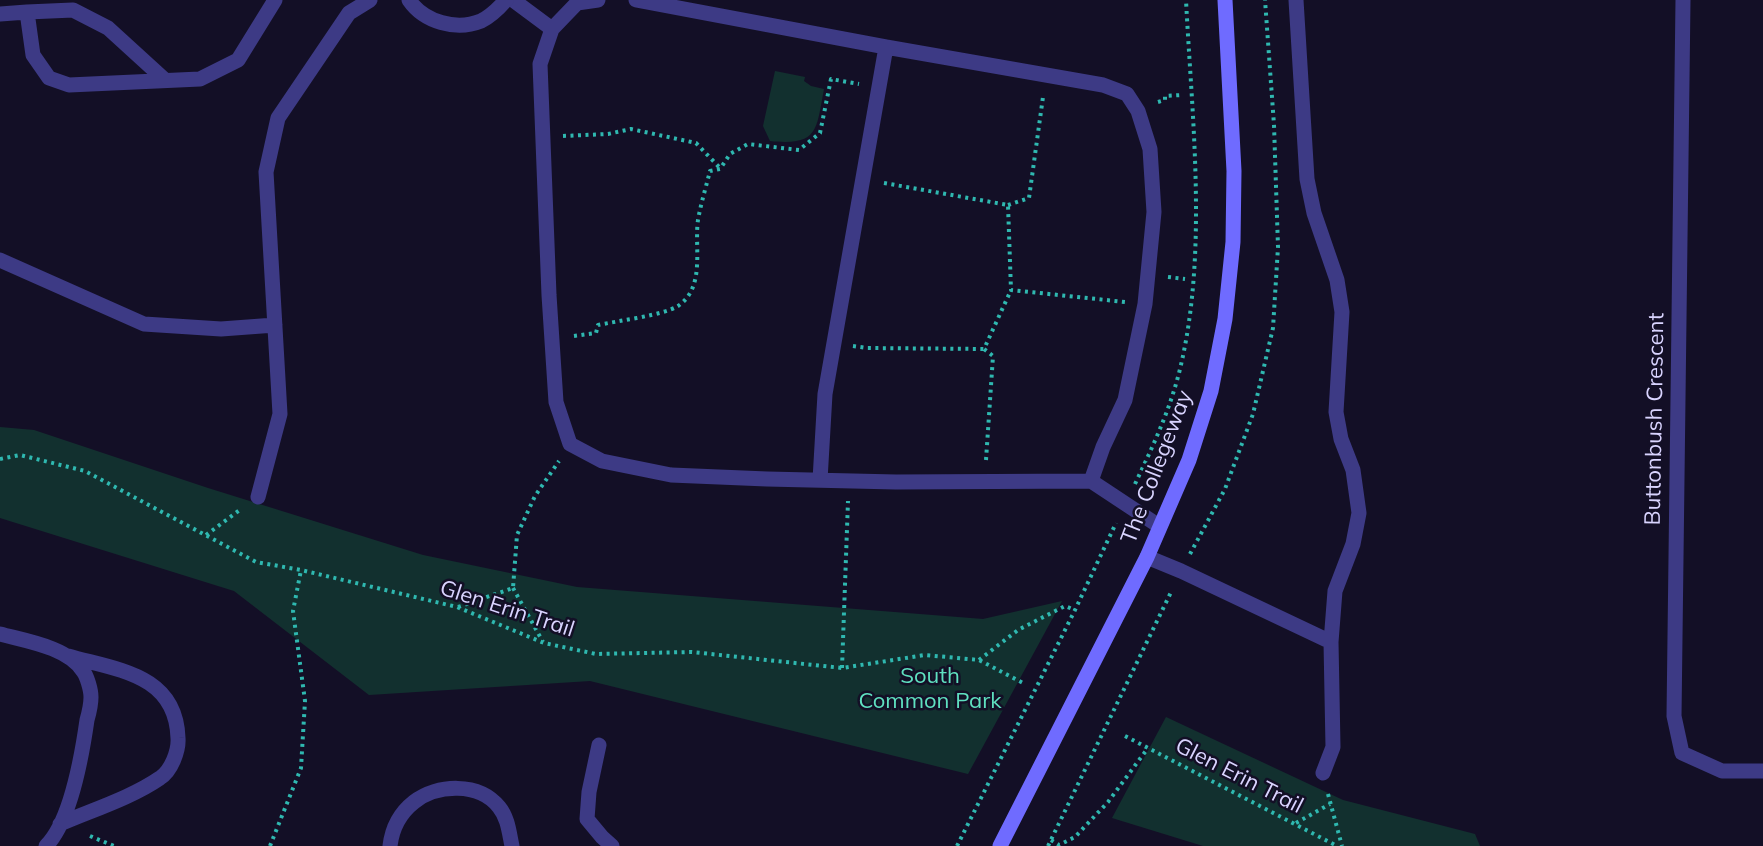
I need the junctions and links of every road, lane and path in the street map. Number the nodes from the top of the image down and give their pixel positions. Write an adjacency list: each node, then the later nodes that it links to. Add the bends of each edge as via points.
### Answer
1 (275, 0): 16 (street, via 238,60 200,79)
2 (370, 0): 25 (street, via 349,13 278,118 266,172)
3 (409, 0): 4 (street, via 427,17 444,24 462,25 480,21)
4 (506, 0)
5 (513, 0): 13 (street)
6 (598, 0): 13 (street, via 577,3)
7 (636, 0): 14 (street)
8 (1225, 0): 36 (street, The Collegeway, via 1234,171 1233,242 1225,319 1211,391 1189,460)
9 (1296, 0): 44 (street, via 1307,179 1337,280 1342,312 1336,412 1353,470 1359,513 1353,544 1335,591)
10 (1683, 0): 53 (street, Buttonbush Crescent, via 1674,716 1682,753 1722,771)
11 (27, 12): 12 (street); 16 (street, via 73,10 108,28); 16 (street, via 33,55 49,78 69,85)
12 (0, 14)
13 (552, 29): 18 (street, via 540,64)
14 (885, 47): 15 (street); 17 (street)
15 (1046, 74): 21 (path, via 1029,198); 24 (street, via 1127,94 1138,111 1150,149 1154,212)
16 (165, 80)
17 (878, 87): 19 (path, via 831,79 820,133 799,150 748,144 730,154); 20 (street)
18 (543, 138): 19 (path, via 631,129 696,143); 26 (street)
19 (720, 169): 26 (path, via 710,171 698,220 696,275 687,297 666,311 598,325 596,333)
20 (862, 180): 21 (path); 27 (street)
21 (1008, 205): 23 (path)
22 (0, 260): 25 (street, via 144,324 221,329)
23 (1011, 290): 24 (path); 28 (path)
24 (1145, 304): 34 (street, via 1125,400)
25 (275, 325): 35 (street, via 280,414)
26 (552, 338): 29 (street, via 556,402)
27 (833, 344): 28 (path); 31 (street, via 825,394)
28 (984, 349): 33 (path, via 993,356)
29 (570, 444): 31 (street, via 602,460 671,475); 40 (path, via 535,495 517,535)
30 (0, 459): 37 (path, Glen Erin Trail, via 20,455 85,471)
31 (820, 480): 32 (street)
32 (849, 481): 33 (street); 48 (path)
33 (985, 481): 34 (street)
34 (1091, 481): 36 (street)
35 (258, 497): 37 (path)
36 (1159, 526): 38 (street, The Collegeway)
37 (206, 535): 39 (path, Glen Erin Trail, via 256,562)
38 (1147, 557): 44 (street); 63 (street, The Collegeway)
39 (301, 570): 41 (path, Glen Erin Trail); 59 (path, via 293,611 305,701 301,768)
40 (513, 588): 41 (path); 45 (path)
41 (457, 607): 45 (path, Glen Erin Trail)
42 (1075, 610): 47 (path, via 1065,606 1018,630)
43 (0, 634): 46 (street)
44 (1331, 642): 54 (street, via 1333,747)
45 (544, 643): 48 (path, Glen Erin Trail, via 596,654 692,652)
46 (68, 656): 56 (street, via 84,671 91,696 70,801); 56 (street, via 152,684 170,705 177,722 178,741 173,760 162,777)
47 (979, 660): 48 (path, Glen Erin Trail, via 925,655); 49 (path, Glen Erin Trail)
48 (842, 668)
49 (1023, 683)
50 (1125, 736): 52 (path, Glen Erin Trail)
51 (599, 745): 62 (street, via 587,819)
52 (1148, 748): 55 (path, Glen Erin Trail); 57 (path, via 1108,802 1075,837 1059,845)
53 (1763, 771)
54 (1323, 773)
55 (1295, 823): 64 (path, Glen Erin Trail); 65 (path, via 1330,804)
56 (60, 824): 58 (street)
57 (1052, 840)
58 (46, 846)
59 (270, 846)
60 (390, 846): 61 (street, via 402,813 414,802 450,789 471,789 499,807 507,821)
61 (512, 846)
62 (612, 846)
63 (1000, 846)
64 (1337, 846)
65 (1342, 846)

